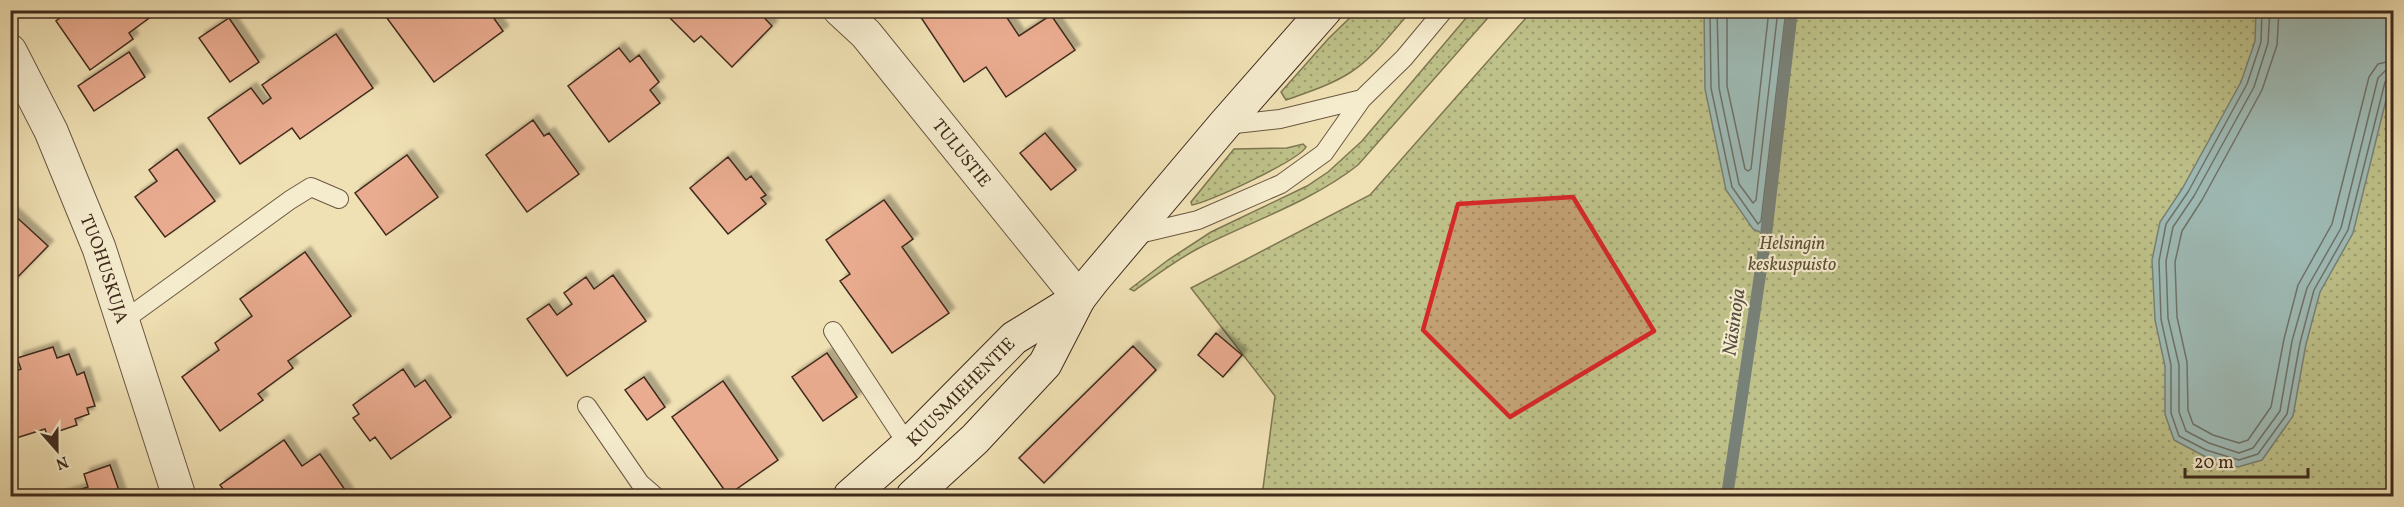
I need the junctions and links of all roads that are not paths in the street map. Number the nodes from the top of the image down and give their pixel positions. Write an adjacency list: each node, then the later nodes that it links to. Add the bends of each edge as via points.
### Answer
1 (840, 10): 9 (main road, TULUSTIE, via 866,34)
2 (1325, 10): 6 (main road, KUUSMIEHENTIE)
3 (1444, 10): 5 (lane, via 1404,58)
4 (10, 51): 10 (main road, TUOHUSKUJA, via 51,131 99,248)
5 (1362, 99): 6 (lane, via 1280,119); 8 (lane, via 1324,153 1281,184 1198,220)
6 (1224, 125): 8 (main road, KUUSMIEHENTIE)
7 (339, 199): 10 (lane, via 311,187)
8 (1131, 236): 9 (main road, KUUSMIEHENTIE)
9 (1079, 298): 13 (main road, KUUSMIEHENTIE, via 1014,338); 17 (main road, KUUSMIEHENTIE, via 1045,364 975,439)
10 (123, 321): 14 (main road, TUOHUSKUJA)
11 (833, 331): 13 (lane)
12 (587, 406): 15 (lane, via 640,483)
13 (908, 445): 16 (main road, KUUSMIEHENTIE)
14 (179, 496)
15 (655, 496)
16 (850, 496)
17 (913, 496)

